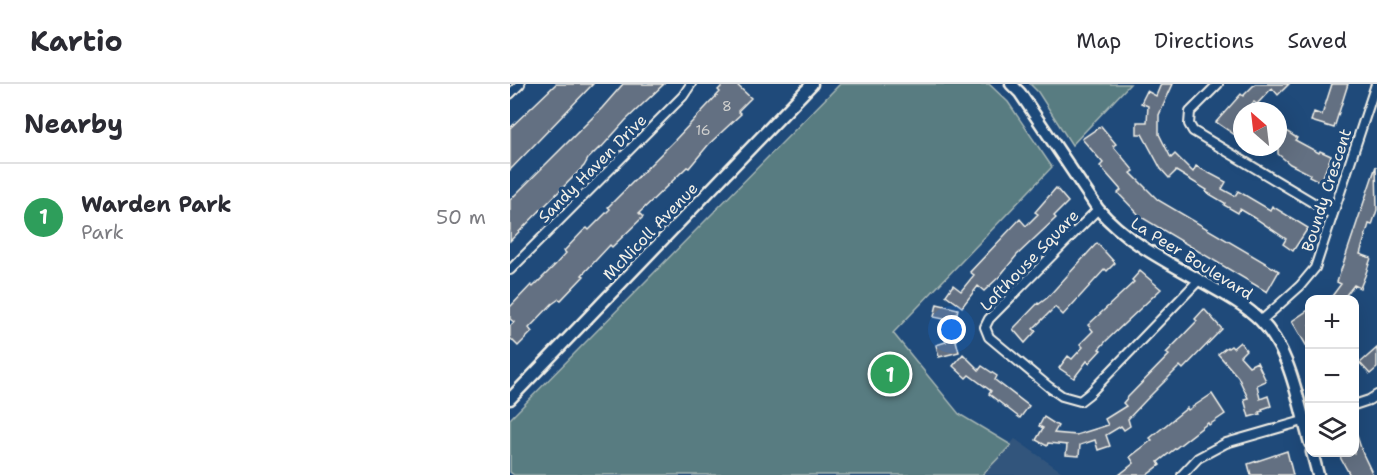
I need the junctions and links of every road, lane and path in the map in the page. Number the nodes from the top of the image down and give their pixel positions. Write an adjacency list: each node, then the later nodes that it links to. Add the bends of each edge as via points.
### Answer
1 (520, 84): 7 (street)
2 (691, 84): 10 (street, Sandy Haven Drive)
3 (812, 84): 14 (street, McNicoll Avenue)
4 (1011, 84): 8 (street, La Peer Boulevard)
5 (1218, 84): 9 (street, via 1190,112 1193,131)
6 (1376, 84): 9 (street, Boundy Crescent)
7 (510, 94)
8 (1098, 209): 11 (street, La Peer Boulevard, via 1130,239); 11 (street, Lofthouse Square, via 985,327 989,337 1049,387 1080,401)
9 (1332, 214): 12 (street, Boundy Crescent, via 1315,268)
10 (510, 270)
11 (1199, 280): 12 (street, La Peer Boulevard)
12 (1261, 321): 16 (street, La Peer Boulevard, via 1288,365)
13 (1377, 395): 15 (street)
14 (510, 399)
15 (1359, 403)
16 (1305, 417)
17 (1305, 420): 19 (street, via 1226,443 1198,458)
18 (1313, 457): 20 (street)
19 (1182, 475)
20 (1318, 475)

